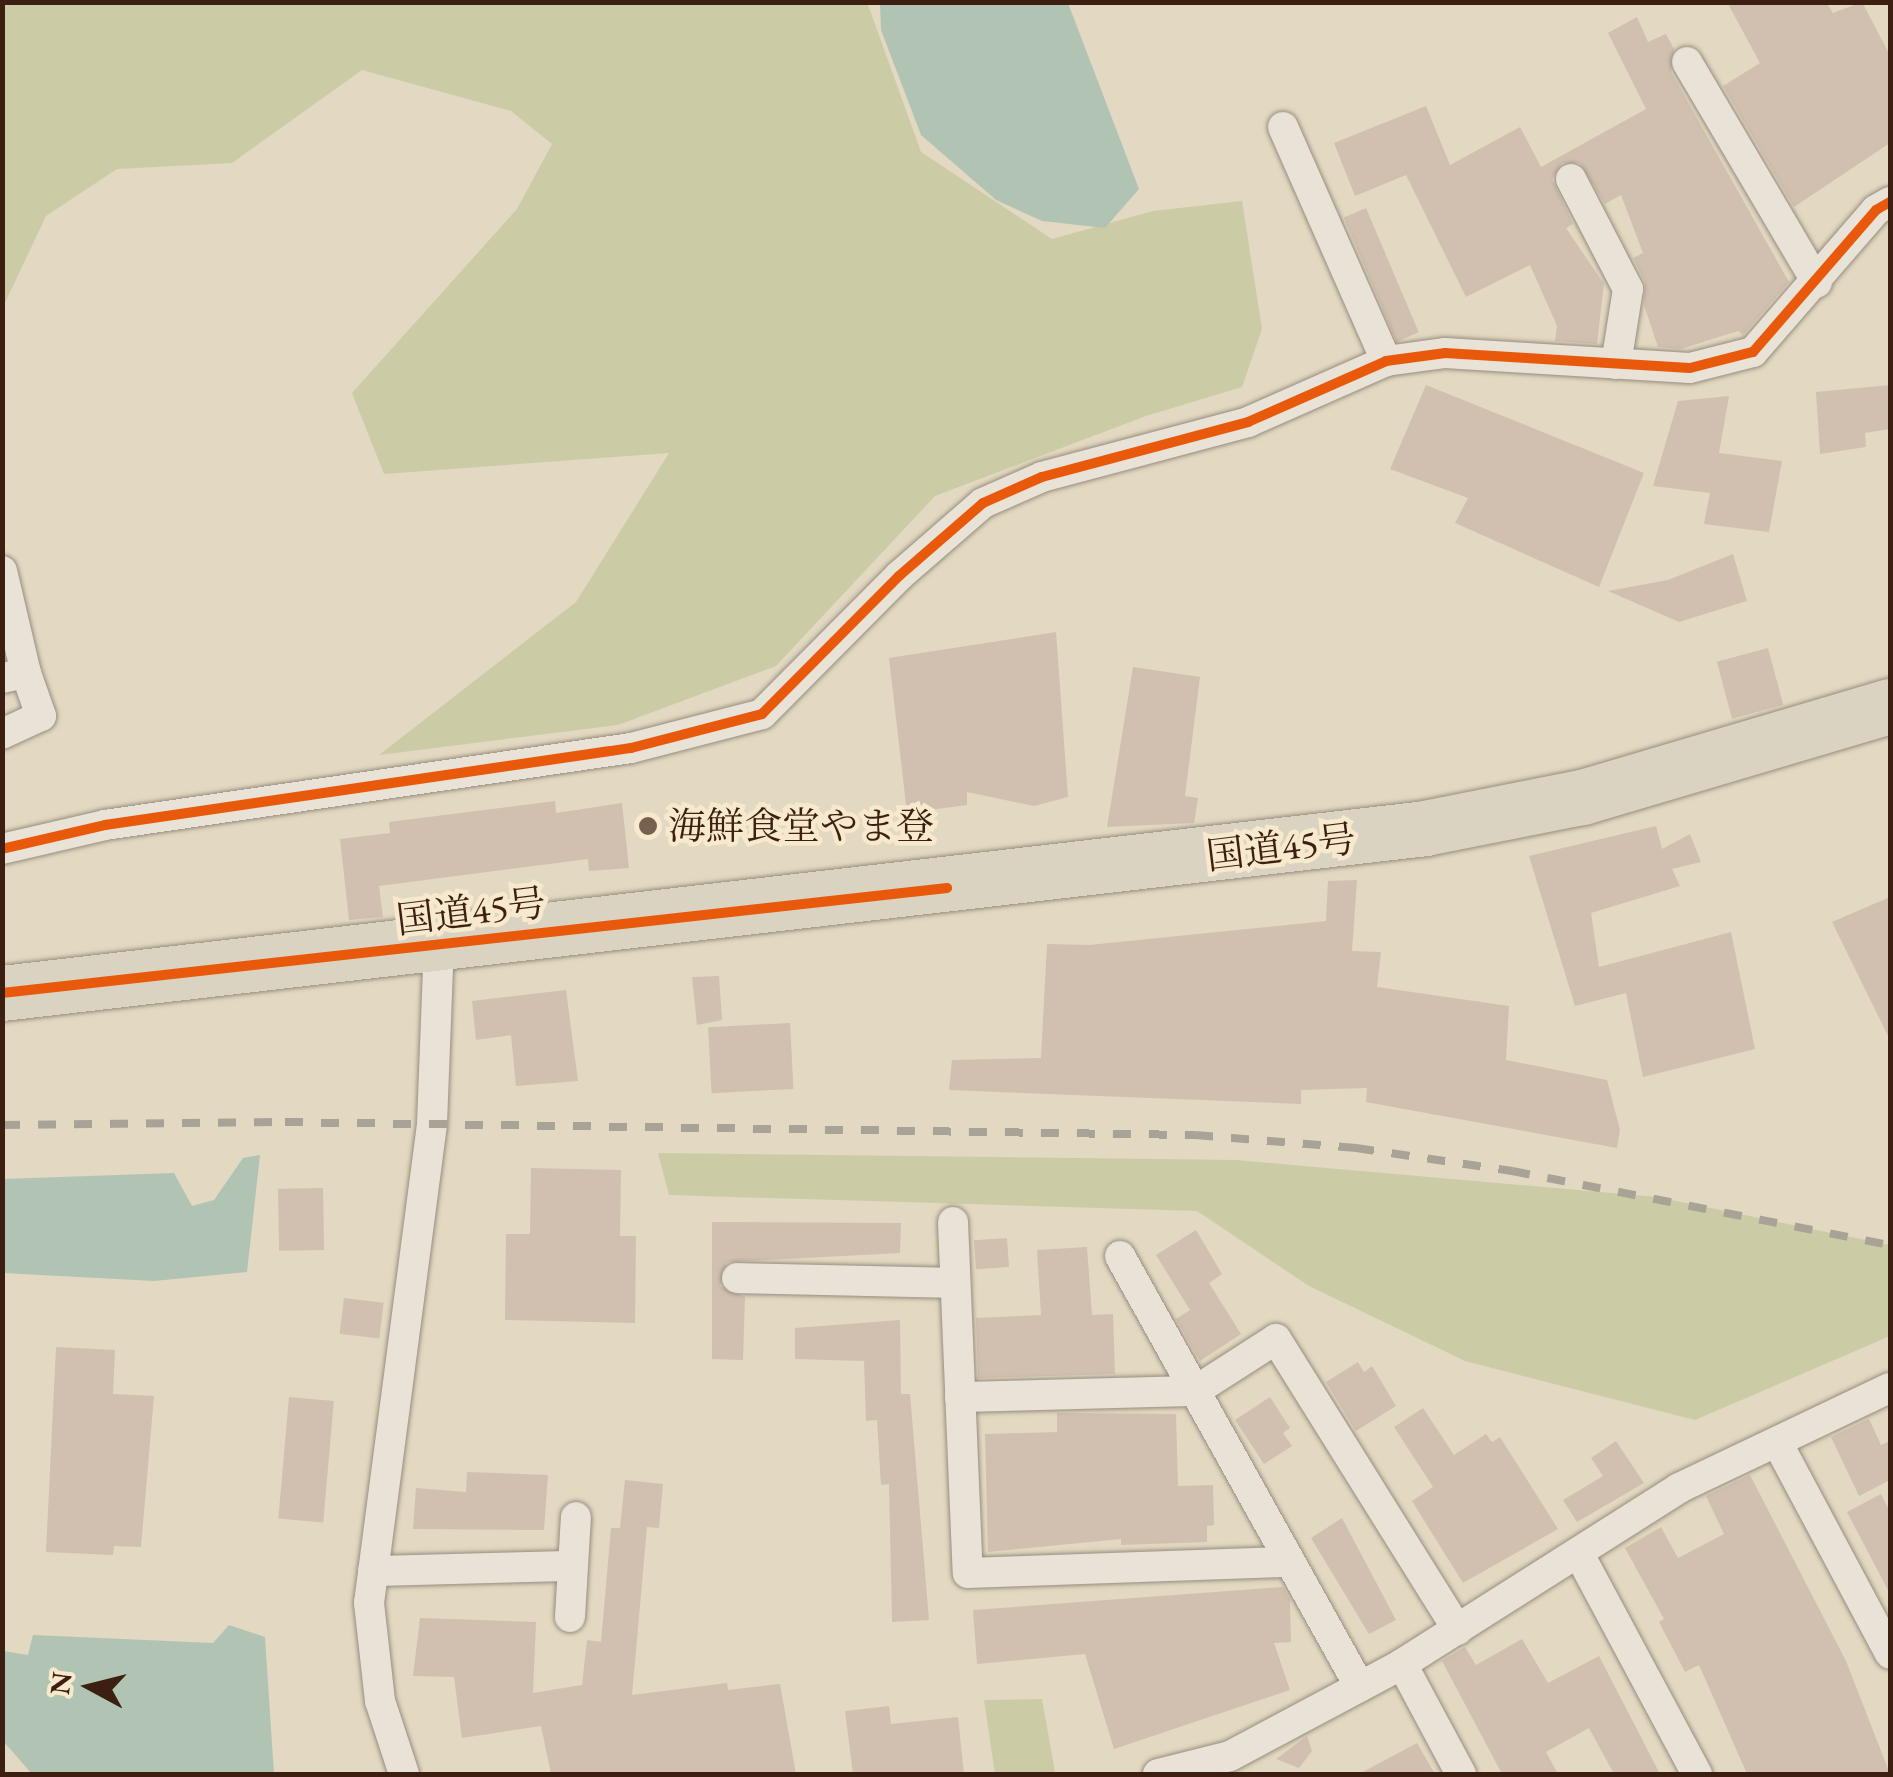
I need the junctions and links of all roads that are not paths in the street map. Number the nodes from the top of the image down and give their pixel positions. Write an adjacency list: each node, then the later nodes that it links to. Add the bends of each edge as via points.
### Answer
1 (1688, 62): 5 (street)
2 (1283, 127): 6 (street)
3 (1571, 179): 7 (street, via 1628,290)
4 (1890, 202): 5 (street, via 1876,210)
5 (1817, 283): 7 (street, via 1753,352 1690,368)
6 (1386, 360): 7 (street, via 1445,353); 12 (street, via 1248,422 1042,478 983,503 899,576 762,714 631,748 105,825)
7 (1616, 364)
8 (2, 571): 9 (street)
9 (14, 676): 11 (street, via 41,716)
10 (1890, 706): 13 (highway, 国道45号, via 1582,797 1426,828)
11 (2, 734)
12 (2, 849)
13 (439, 945): 14 (highway, 国道45号); 27 (street, via 432,1124)
14 (2, 993)
15 (954, 1222): 18 (street)
16 (1120, 1256): 20 (street)
17 (737, 1278): 18 (street)
18 (954, 1282): 21 (street)
19 (1890, 1388): 22 (street)
20 (1195, 1391): 21 (street); 25 (street); 29 (street, via 1276,1339)
21 (960, 1397): 25 (street, via 968,1573)
22 (1776, 1442): 24 (street, via 1679,1488); 30 (street)
23 (576, 1518): 26 (street)
24 (1579, 1554): 29 (street); 37 (street)
25 (1290, 1562): 32 (street)
26 (570, 1566): 27 (street); 28 (street)
27 (373, 1570): 34 (street, via 371,1650)
28 (570, 1617)
29 (1458, 1630): 31 (street)
30 (1890, 1654)
31 (1402, 1664): 32 (street); 36 (street)
32 (1360, 1687): 33 (street)
33 (1235, 1765): 35 (street)
34 (404, 1774)
35 (1158, 1774)
36 (1461, 1774)
37 (1697, 1774)

